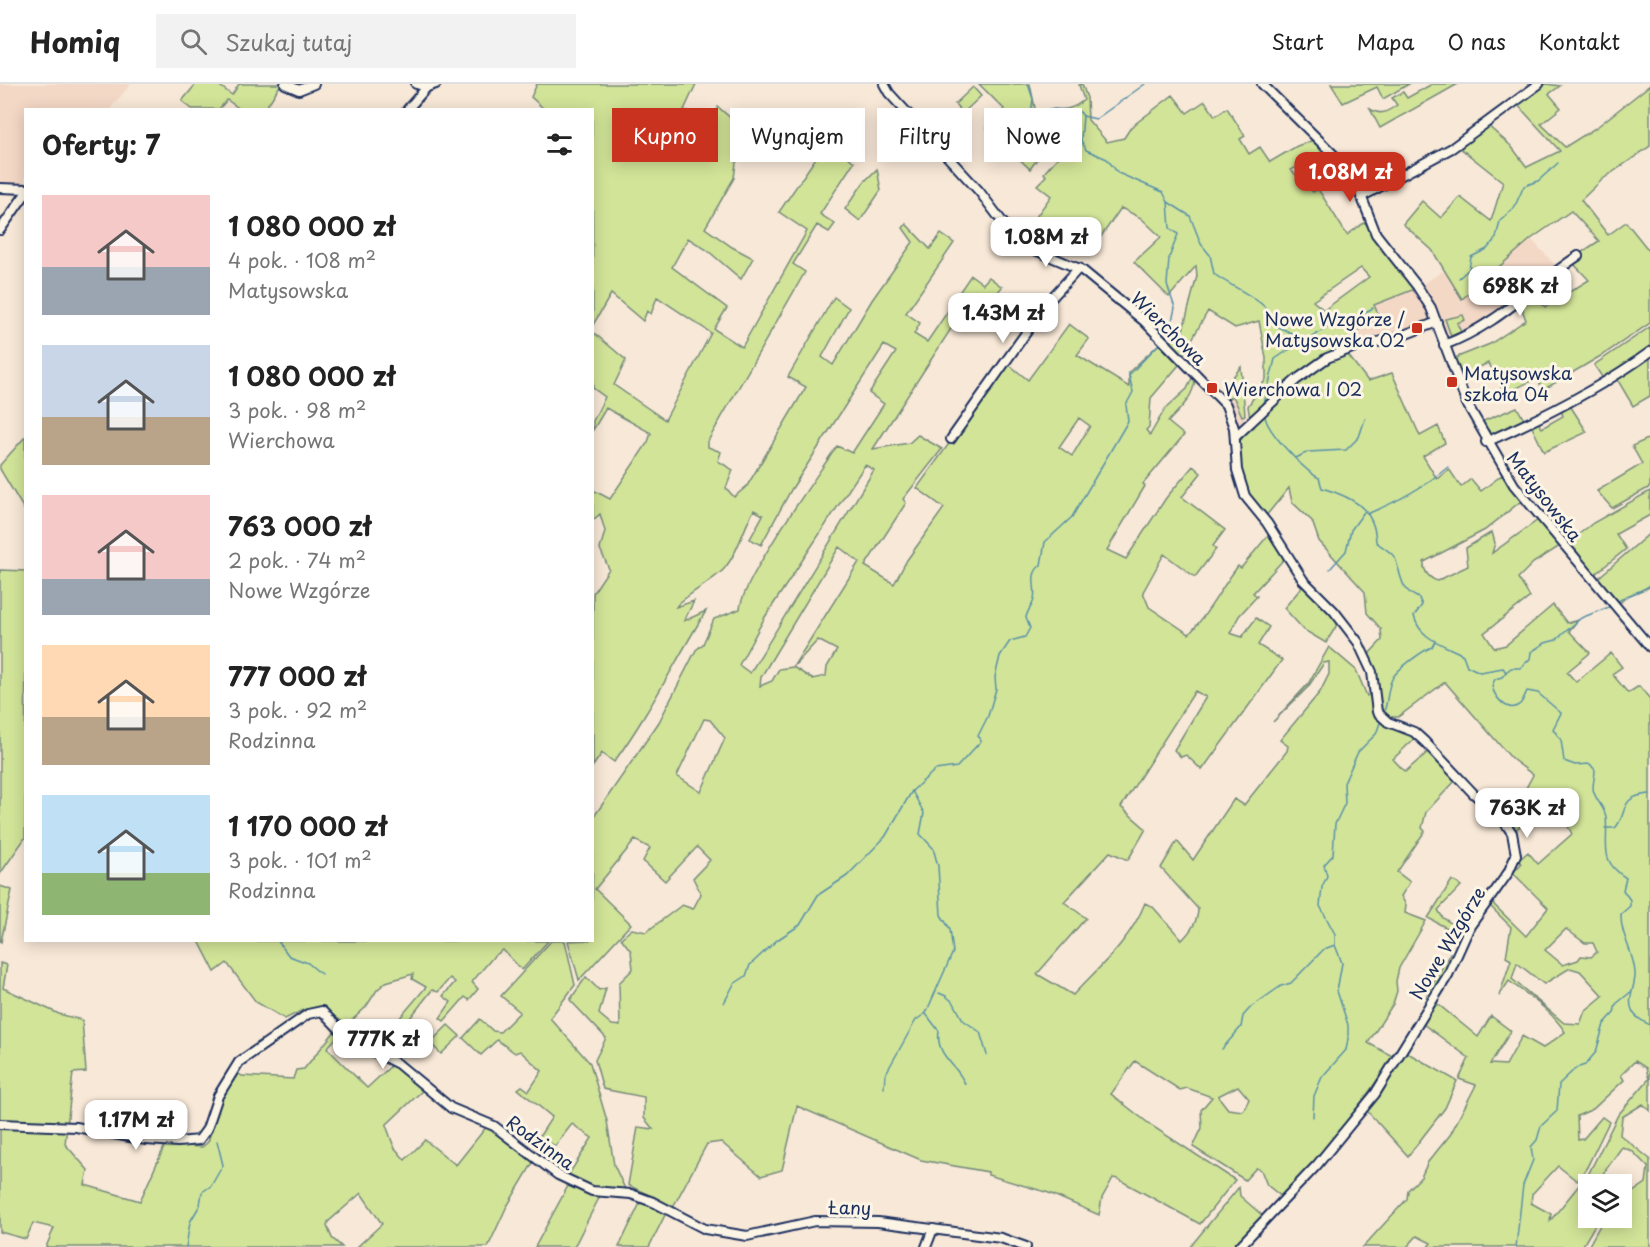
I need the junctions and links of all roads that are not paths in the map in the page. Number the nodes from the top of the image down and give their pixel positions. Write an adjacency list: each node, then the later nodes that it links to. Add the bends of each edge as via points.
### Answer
1 (285, 84): 2 (street, via 299,90)
2 (314, 84)
3 (416, 84): 8 (street)
4 (436, 84): 8 (street)
5 (884, 84): 16 (street, Wierchowa, via 979,191 1013,236)
6 (1262, 84): 13 (street, Matysowska, via 1340,160)
7 (1539, 84): 13 (street, via 1452,148)
8 (427, 87): 9 (street)
9 (409, 108)
10 (0, 188): 11 (street)
11 (24, 189)
12 (24, 197): 14 (street)
13 (1361, 197): 17 (street, Matysowska, via 1376,234 1424,296)
14 (0, 230)
15 (1578, 256): 18 (street, via 1484,328)
16 (1078, 268): 20 (street, Wierchowa, via 1144,321 1216,393 1226,405); 21 (street, via 1047,303)
17 (1437, 322): 18 (street, Matysowska); 20 (street, via 1327,358 1296,380)
18 (1444, 345): 22 (street, Matysowska)
19 (1650, 352): 22 (street, via 1553,412)
20 (1235, 437): 29 (street, Nowe Wzgórze, via 1237,470 1245,496 1303,580 1334,611 1363,650 1381,717 1414,732 1501,817 1512,833 1516,855 1508,873 1470,926 1448,975 1375,1094 1317,1165)
21 (951, 440)
22 (1486, 442): 23 (street, Matysowska, via 1514,484)
23 (1650, 647)
24 (0, 1124): 25 (street, Rodzinna, via 76,1127 146,1140 199,1140 205,1134 218,1096 239,1062 308,1014 322,1011 349,1039 398,1064 451,1108 494,1126 558,1175 592,1191)
25 (627, 1194): 26 (street, Łany, via 720,1233 747,1236 804,1223 836,1221)
26 (933, 1229): 27 (street); 28 (street, Łany, via 1001,1238)
27 (926, 1247)
28 (1026, 1247)
29 (1239, 1247)

